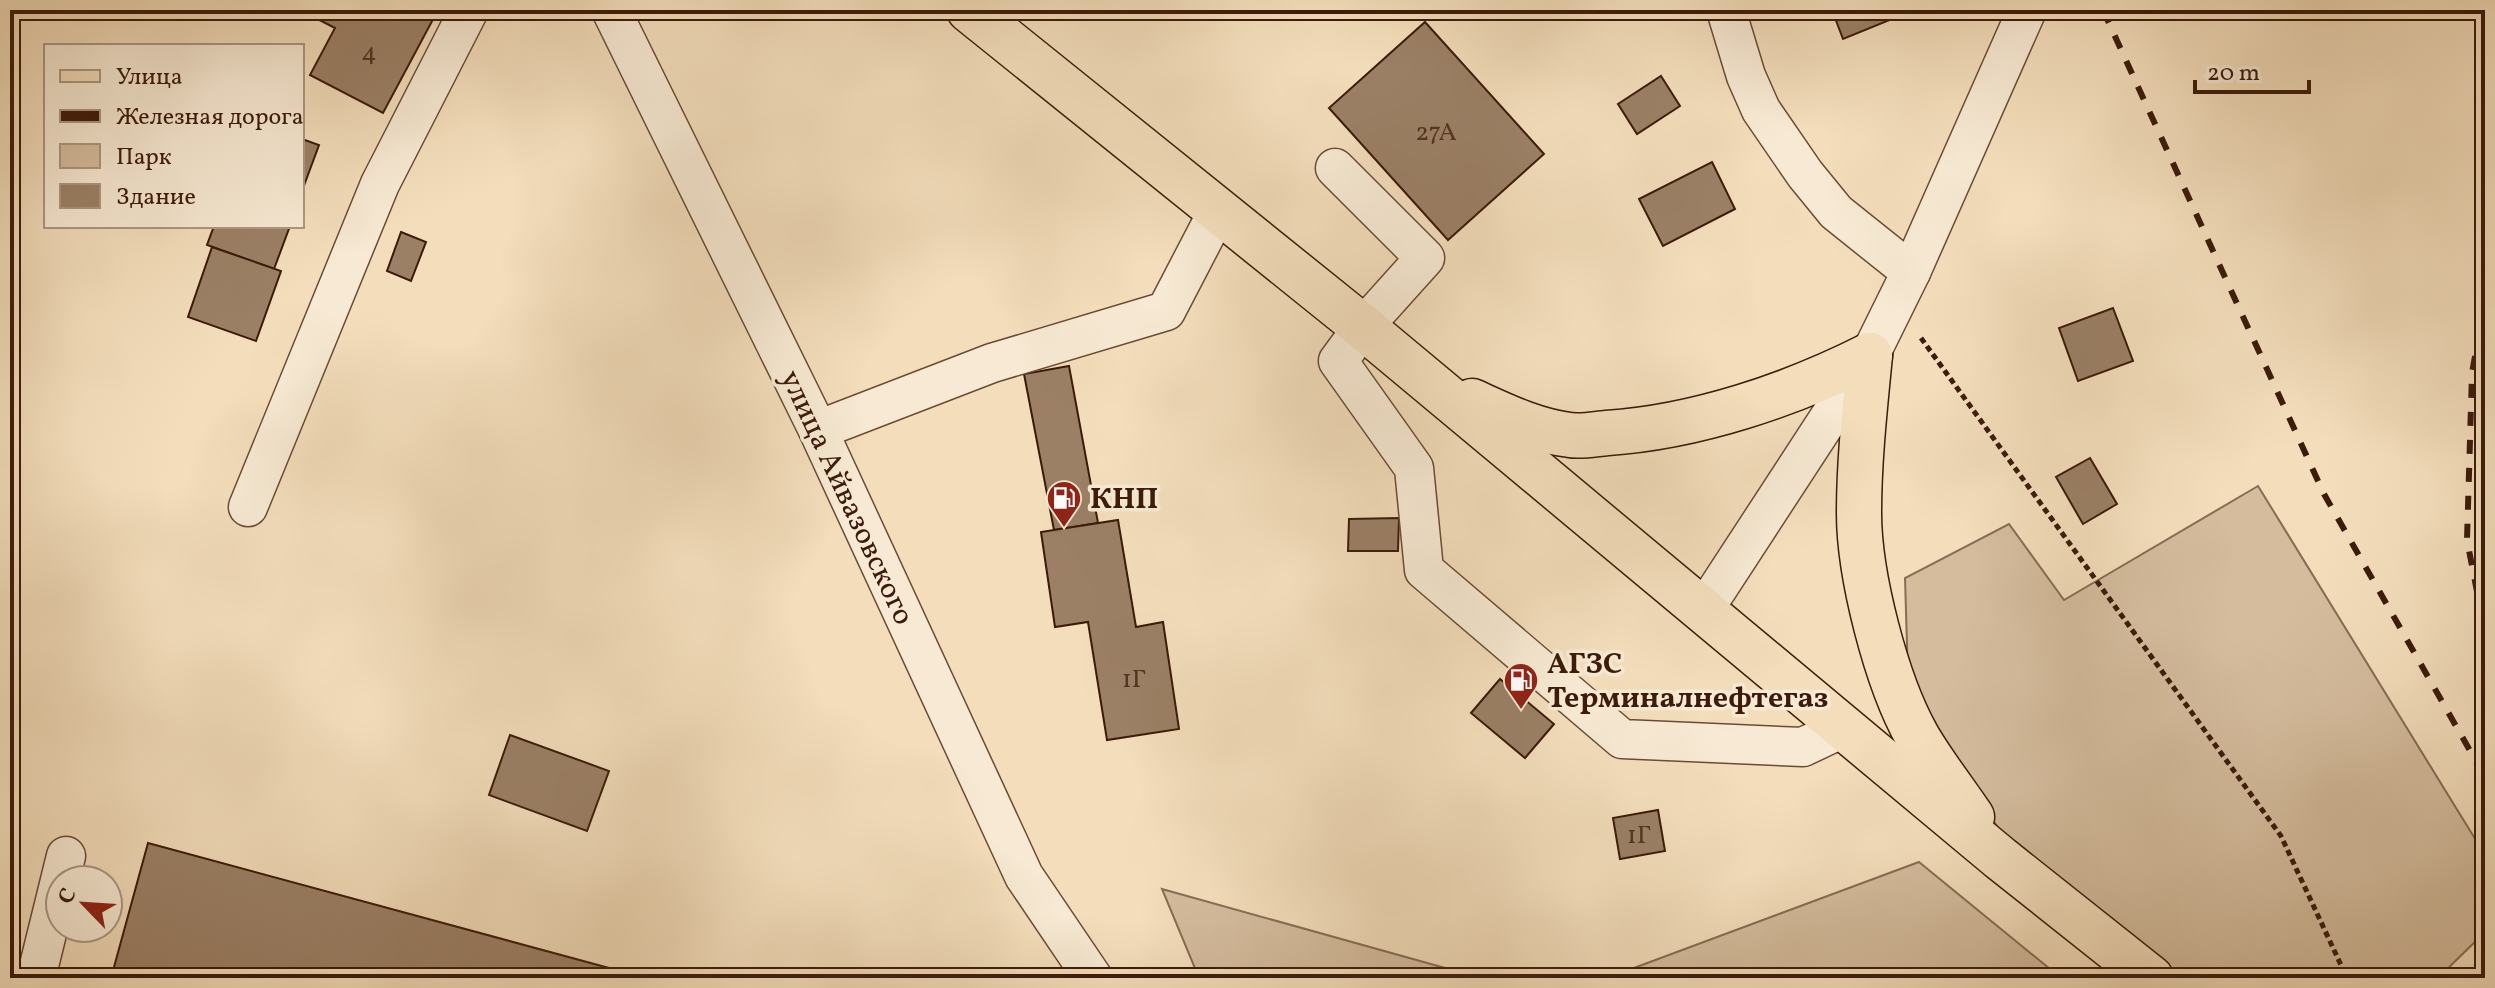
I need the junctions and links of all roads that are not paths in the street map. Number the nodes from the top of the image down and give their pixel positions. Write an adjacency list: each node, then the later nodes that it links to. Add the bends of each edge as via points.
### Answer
1 (469, 10): 13 (street, via 380,184)
2 (611, 10): 12 (street, улица Айвазовского)
3 (969, 10): 7 (main road)
4 (1726, 10): 8 (street, via 1761,110 1805,174 1836,212)
5 (2027, 10): 8 (street)
6 (1335, 168): 9 (street, via 1425,258)
7 (1218, 211): 9 (main road); 12 (street, via 1166,311 992,363)
8 (1911, 272): 10 (street)
9 (1363, 327): 11 (main road); 15 (street, via 1338,361 1414,468 1424,570 1622,739 1803,747)
10 (1870, 355): 11 (main road, via 1819,381 1764,400 1644,431 1571,435 1517,422); 14 (street); 17 (main road, via 1859,516 1884,657 1916,734)
11 (1421, 377): 14 (main road)
12 (818, 430): 19 (street, улица Айвазовского, via 1024,876)
13 (248, 507)
14 (1703, 611): 15 (main road)
15 (1843, 728): 17 (main road)
16 (66, 856): 18 (street)
17 (2000, 858): 20 (main road)
18 (36, 978)
19 (1093, 978)
20 (2151, 978)

